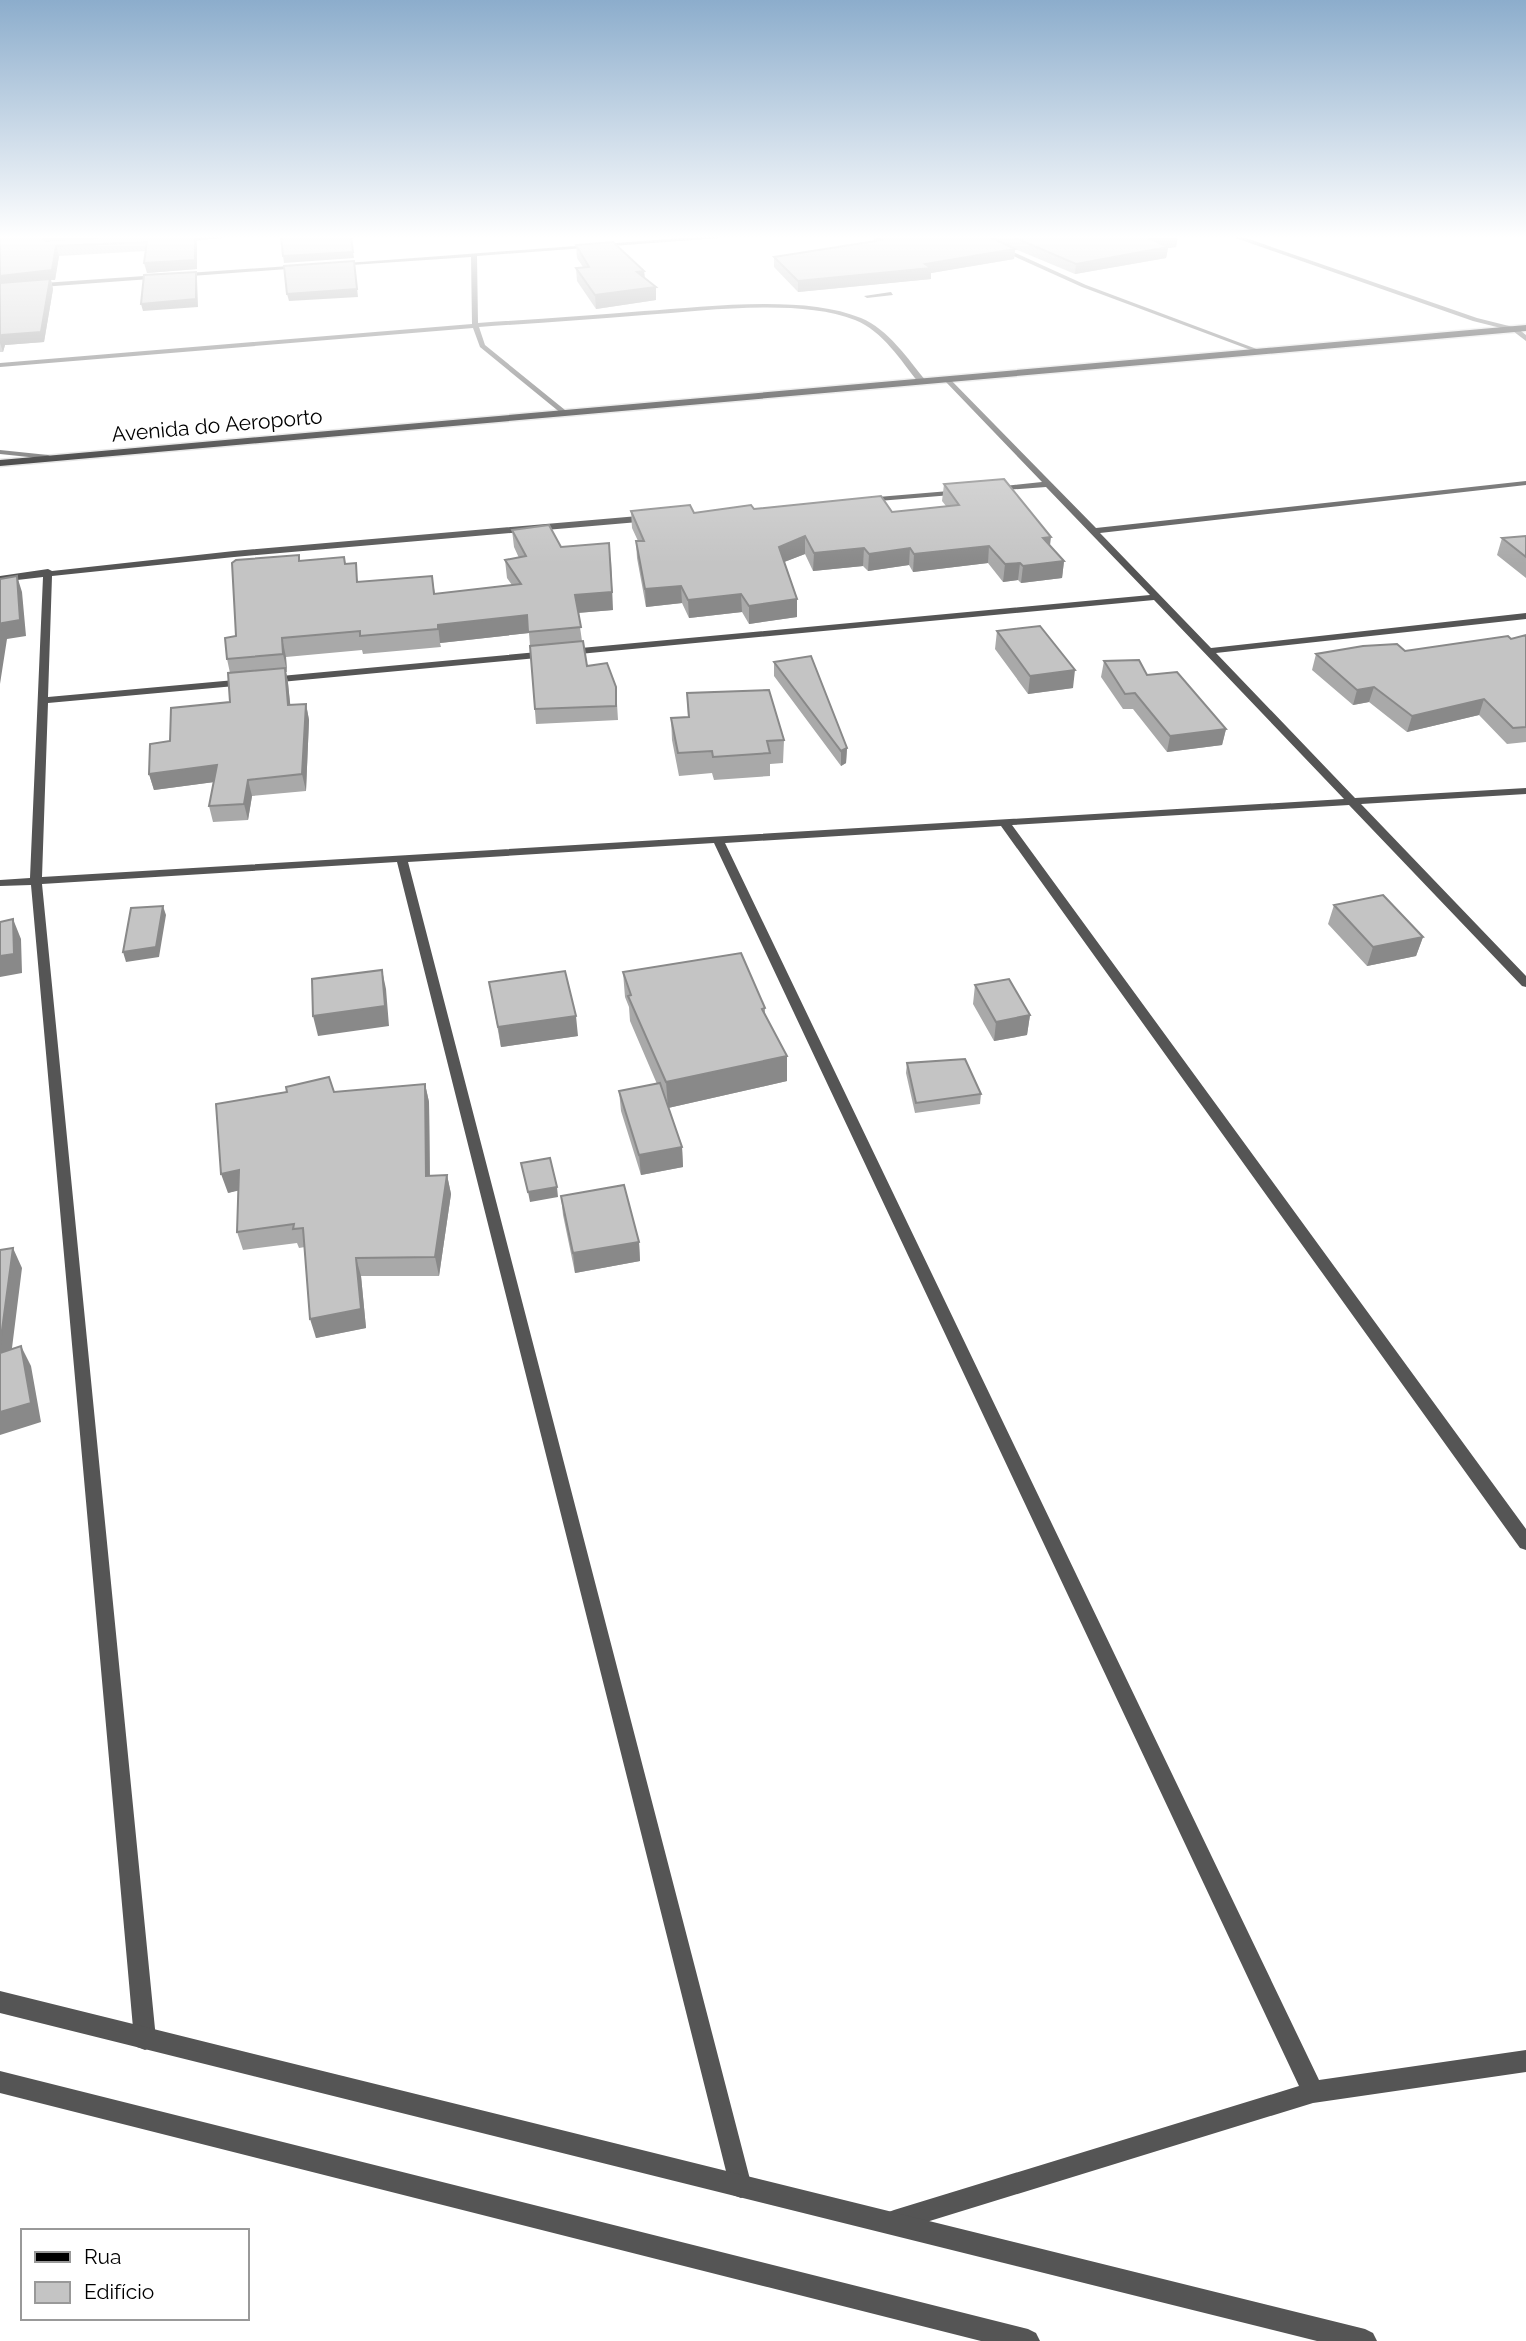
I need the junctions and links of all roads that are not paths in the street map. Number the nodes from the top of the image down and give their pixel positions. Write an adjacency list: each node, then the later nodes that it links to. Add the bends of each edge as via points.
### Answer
1 (229, 345): 7 (street)
2 (482, 345): 10 (street)
3 (889, 345): 9 (street)
4 (1243, 345): 6 (street)
5 (1327, 345): 6 (main road, Avenida do Aeroporto)
6 (1258, 351): 8 (main road, Avenida do Aeroporto)
7 (0, 365)
8 (948, 379): 9 (main road, Avenida do Aeroporto); 15 (street)
9 (922, 382): 10 (main road, Avenida do Aeroporto)
10 (562, 412): 12 (main road, Avenida do Aeroporto)
11 (0, 452): 12 (street)
12 (48, 457): 13 (main road, Avenida do Aeroporto)
13 (0, 463)
14 (1526, 483): 20 (street)
15 (1048, 484): 16 (street); 20 (street)
16 (979, 490)
17 (965, 491): 18 (street)
18 (855, 500)
19 (663, 517): 21 (street)
20 (1093, 531): 23 (street)
21 (48, 572): 22 (street); 26 (street)
22 (0, 579)
23 (1157, 597): 25 (street); 26 (street)
24 (1526, 616): 25 (street)
25 (1208, 651): 28 (street)
26 (42, 701): 32 (street)
27 (1526, 791): 28 (street)
28 (1353, 802): 29 (street); 34 (street)
29 (1003, 821): 30 (street); 35 (street)
30 (718, 840): 31 (street); 40 (street)
31 (402, 860): 32 (street); 41 (street)
32 (36, 881): 33 (street); 37 (street)
33 (0, 883)
34 (1526, 983)
35 (1526, 1543)
36 (0, 2003): 37 (street)
37 (145, 2039): 41 (street)
38 (1526, 2061): 40 (street)
39 (0, 2082): 43 (street)
40 (1313, 2092): 42 (street)
41 (740, 2186): 42 (street)
42 (889, 2223): 44 (street)
43 (1028, 2341)
44 (1365, 2341)

